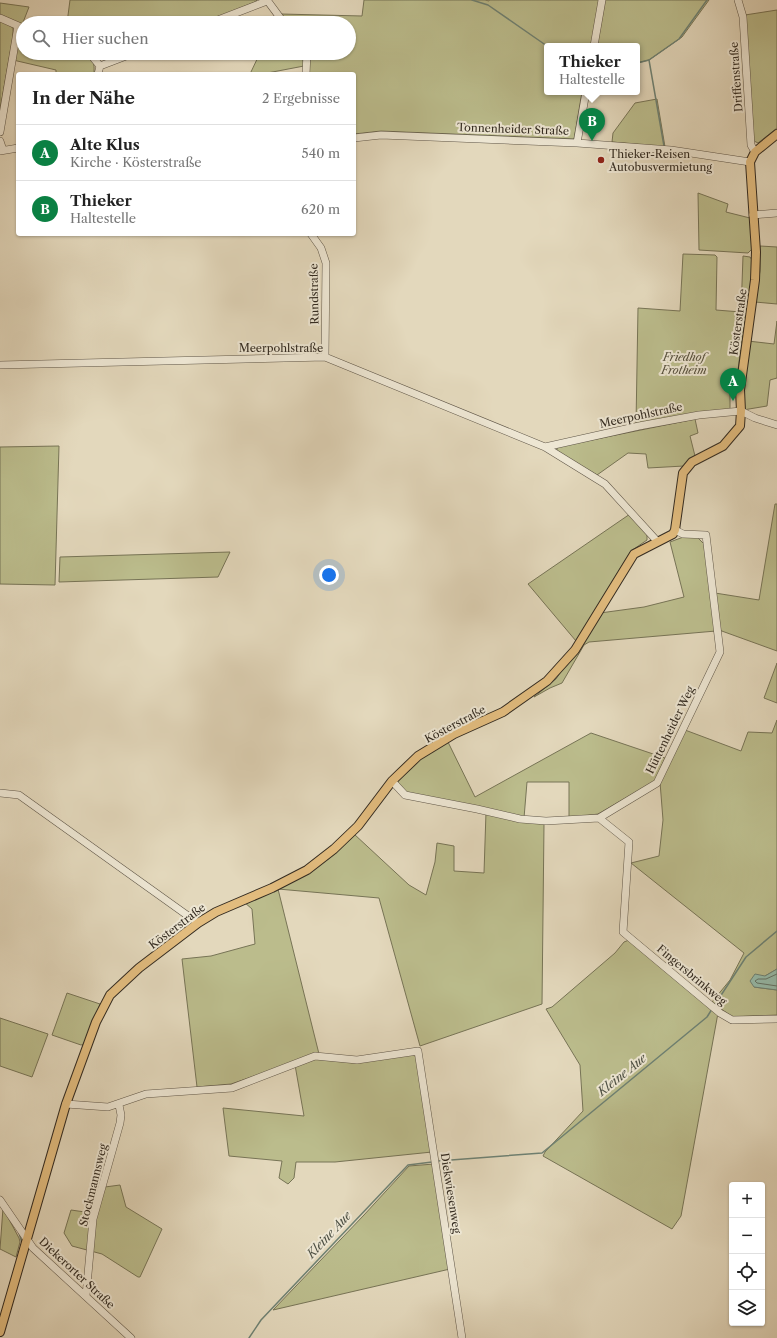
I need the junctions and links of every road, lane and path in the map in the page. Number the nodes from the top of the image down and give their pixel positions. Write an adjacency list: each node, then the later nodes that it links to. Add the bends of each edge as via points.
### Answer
1 (267, 0): 4 (street); 5 (street)
2 (602, 0): 8 (street)
3 (738, 0): 23 (street, Driffenstraße, via 743,17 751,145)
4 (227, 16)
5 (279, 16)
6 (0, 18): 7 (street)
7 (16, 25)
8 (595, 43)
9 (16, 52): 16 (street)
10 (94, 60): 13 (street)
11 (120, 60): 13 (street)
12 (307, 60): 14 (street)
13 (99, 70)
14 (306, 72)
15 (585, 95): 20 (street)
16 (0, 132)
17 (777, 134): 23 (main road)
18 (356, 138): 20 (street, Tonnenheider Straße, via 381,135)
19 (0, 141): 22 (street)
20 (577, 143): 24 (street, Tonnenheider Straße, via 671,150)
21 (16, 148): 22 (street)
22 (1, 150)
23 (755, 152): 24 (main road)
24 (750, 162): 26 (main road, Kösterstraße)
25 (777, 213): 26 (street)
26 (753, 215): 30 (main road, Kösterstraße, via 755,280 740,390)
27 (312, 236): 28 (street, Rundstraße, via 321,248 326,263)
28 (325, 357): 29 (street, Meerpohlstraße); 32 (street, Meerpohlstraße)
29 (0, 365)
30 (741, 411): 31 (street); 32 (street, Meerpohlstraße, via 699,415); 33 (main road, Kösterstraße, via 740,426 723,446 692,462 683,473)
31 (777, 424)
32 (545, 447): 34 (street, Meerpohlstraße, via 605,484)
33 (675, 530): 34 (main road, Kösterstraße, via 673,534); 37 (street, Hüttenheider Weg, via 683,534 706,535 720,652 656,783)
34 (657, 541): 35 (main road, Kösterstraße, via 634,554 575,650 547,681 503,712 454,734 418,756)
35 (392, 781): 37 (street, Hüttenheider Weg, via 405,795 520,819 546,821); 38 (main road, Kösterstraße, via 358,826 307,870 216,912)
36 (0, 794): 38 (street, via 19,795)
37 (599, 818): 39 (street, Fingersbrinkweg, via 629,842 623,932 720,1013 732,1020)
38 (198, 923): 40 (main road, Kösterstraße, via 139,968 110,995 96,1022)
39 (777, 1019)
40 (66, 1104): 41 (street, via 108,1108); 43 (main road, Kösterstraße)
41 (119, 1105): 44 (street, Stockmannsweg, via 120,1123 93,1219); 47 (street, Diekwiesenweg, via 146,1094 232,1088 314,1056 357,1060 418,1051)
42 (0, 1200): 43 (street, Diekerorter Straße)
43 (27, 1239): 44 (street, Diekerorter Straße, via 33,1248); 45 (main road, Kösterstraße)
44 (86, 1296): 46 (street, Diekerorter Straße)
45 (0, 1332)
46 (131, 1338)
47 (462, 1338)

